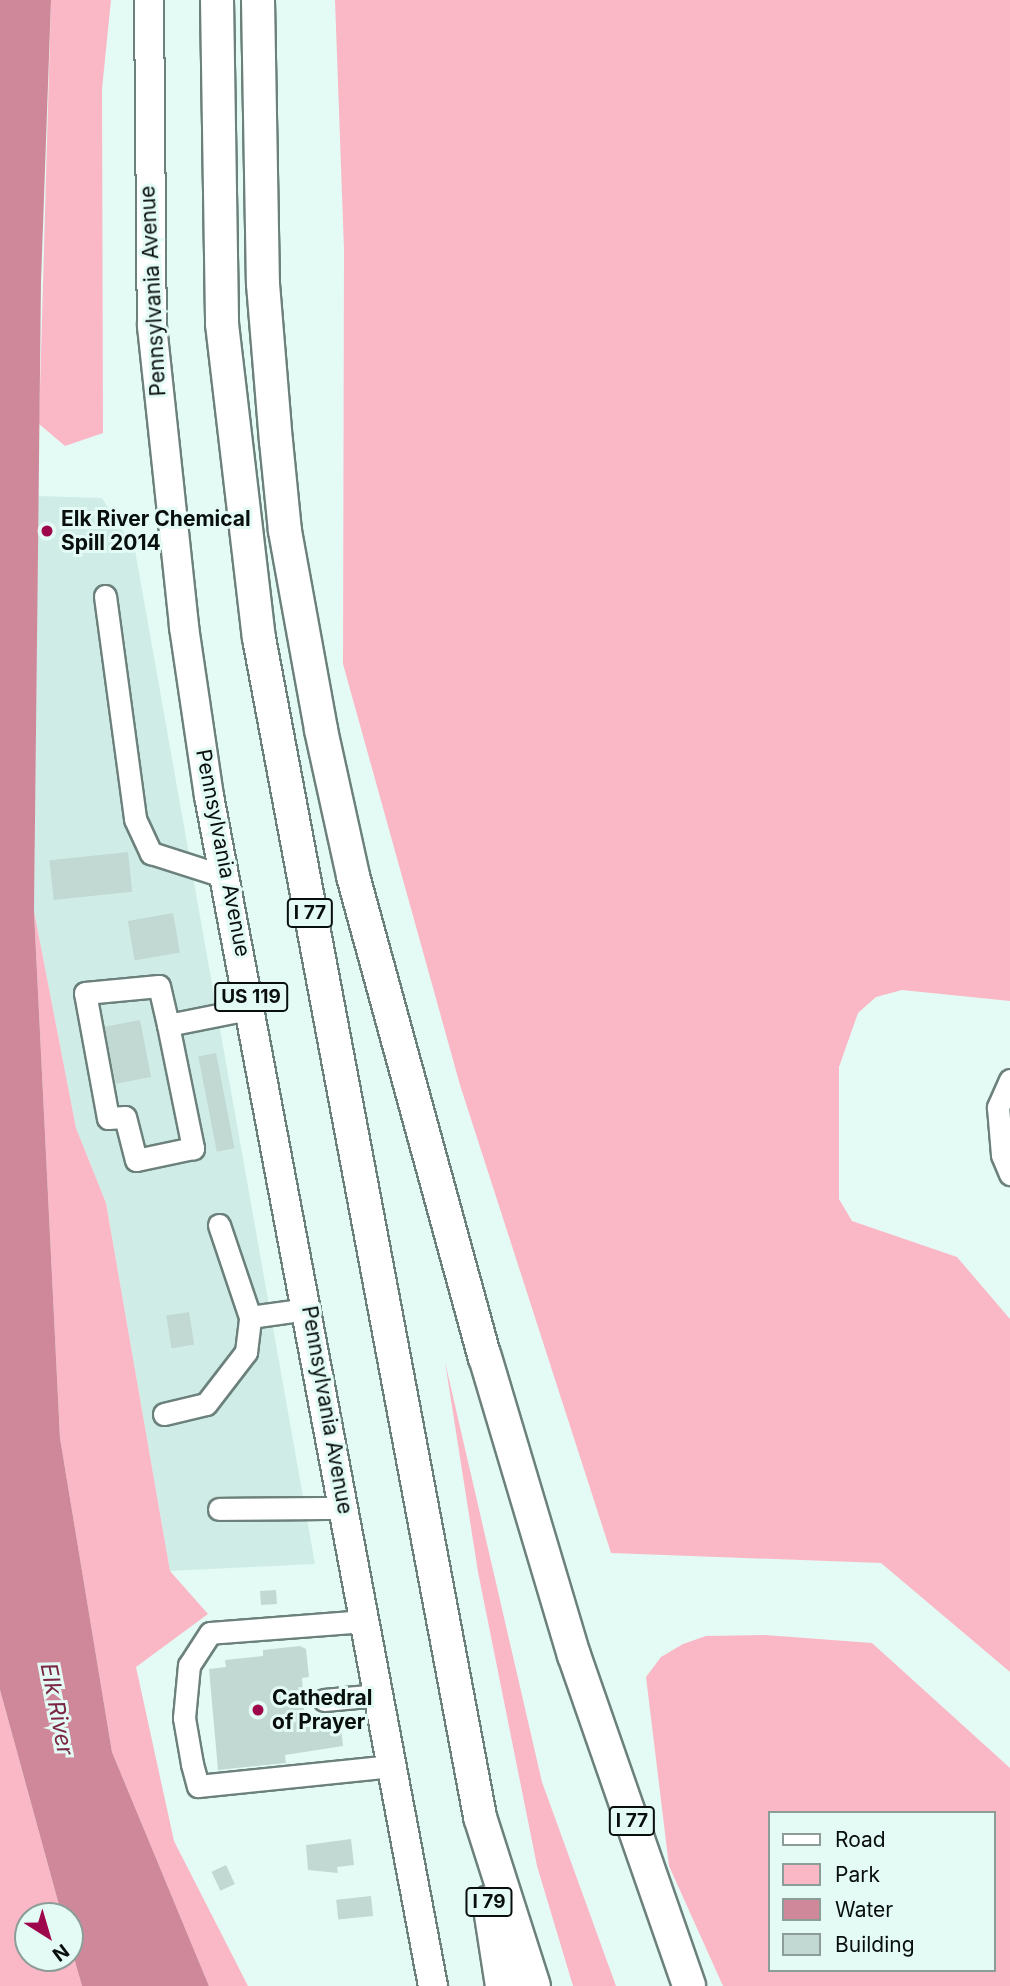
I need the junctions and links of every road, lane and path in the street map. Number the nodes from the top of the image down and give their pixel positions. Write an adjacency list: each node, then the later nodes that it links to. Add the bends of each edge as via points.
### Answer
1 (149, 0): 5 (main road, Pennsylvania Avenue / US 119, via 147,175 165,483 209,796)
2 (217, 0): 21 (highway, I 77, via 222,324 259,638)
3 (258, 0): 17 (highway, I 77, via 262,245 276,442 285,531 321,730 363,914)
4 (105, 596): 5 (lane, via 135,819 151,853)
5 (226, 877): 6 (main road, Pennsylvania Avenue / US 119)
6 (253, 1008): 7 (lane); 11 (main road, Pennsylvania Avenue / US 119)
7 (169, 1025): 7 (lane, via 159,986 86,993 108,1118 125,1117 136,1160 193,1148)
8 (1010, 1080): 9 (lane, via 998,1107 1002,1155)
9 (1010, 1174)
10 (219, 1225): 12 (lane)
11 (308, 1309): 12 (lane); 14 (main road, Pennsylvania Avenue / US 119)
12 (250, 1317): 13 (lane, via 246,1352 206,1404)
13 (164, 1414)
14 (345, 1508): 15 (lane); 16 (main road, Pennsylvania Avenue / US 119)
15 (219, 1509)
16 (365, 1621): 18 (main road, Pennsylvania Avenue / US 119); 20 (lane, via 210,1633 189,1665 184,1718 192,1764 198,1786)
17 (575, 1655): 25 (highway); 26 (highway, I 77)
18 (379, 1695): 19 (lane); 20 (main road, Pennsylvania Avenue / US 119)
19 (324, 1700)
20 (392, 1766): 22 (main road, Pennsylvania Avenue / US 119)
21 (480, 1817): 23 (highway, I 79); 24 (highway, I 77)
22 (433, 1986)
23 (502, 1986)
24 (534, 1986)
25 (666, 1986)
26 (689, 1986)

